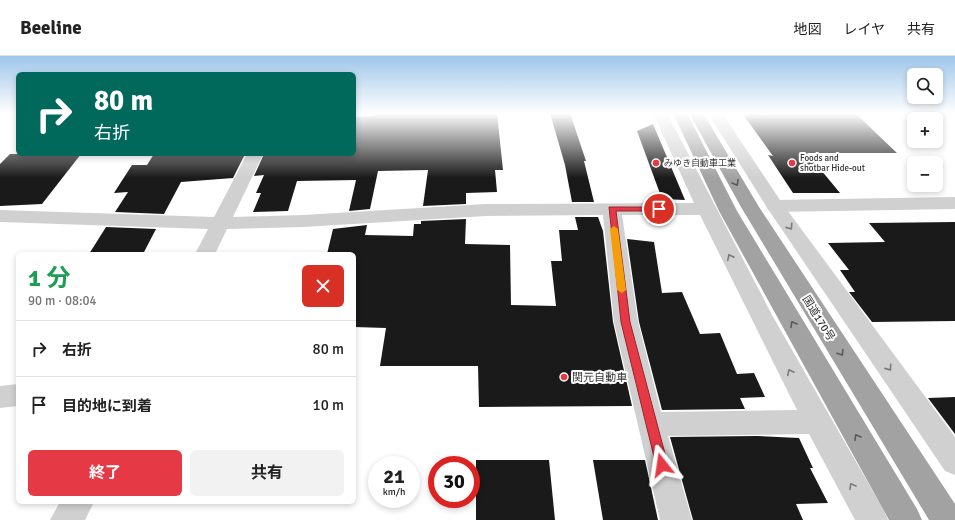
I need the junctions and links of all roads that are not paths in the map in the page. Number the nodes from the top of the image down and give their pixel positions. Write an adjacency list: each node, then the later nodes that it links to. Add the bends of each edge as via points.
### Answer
1 (670, 135): 9 (street)
2 (691, 135): 22 (highway, one-way to 2, via 728,211)
3 (708, 135): 23 (highway, 国道170号, one-way to 23, via 750,207)
4 (729, 135): 7 (street)
5 (254, 156): 11 (street)
6 (955, 203): 7 (street)
7 (775, 206): 17 (street, one-way to 17)
8 (612, 209): 9 (street); 11 (street, via 486,210 303,221); 16 (street, via 626,322)
9 (706, 209): 15 (street, one-way to 9)
10 (0, 216): 11 (street)
11 (221, 223): 12 (street)
12 (206, 252)
13 (16, 395): 14 (street)
14 (0, 397)
15 (816, 422): 16 (street); 21 (street, one-way to 15)
16 (651, 424): 20 (street)
17 (955, 461)
18 (78, 504): 19 (street)
19 (66, 520)
20 (676, 520)
21 (872, 520)
22 (906, 520)
23 (947, 520)

